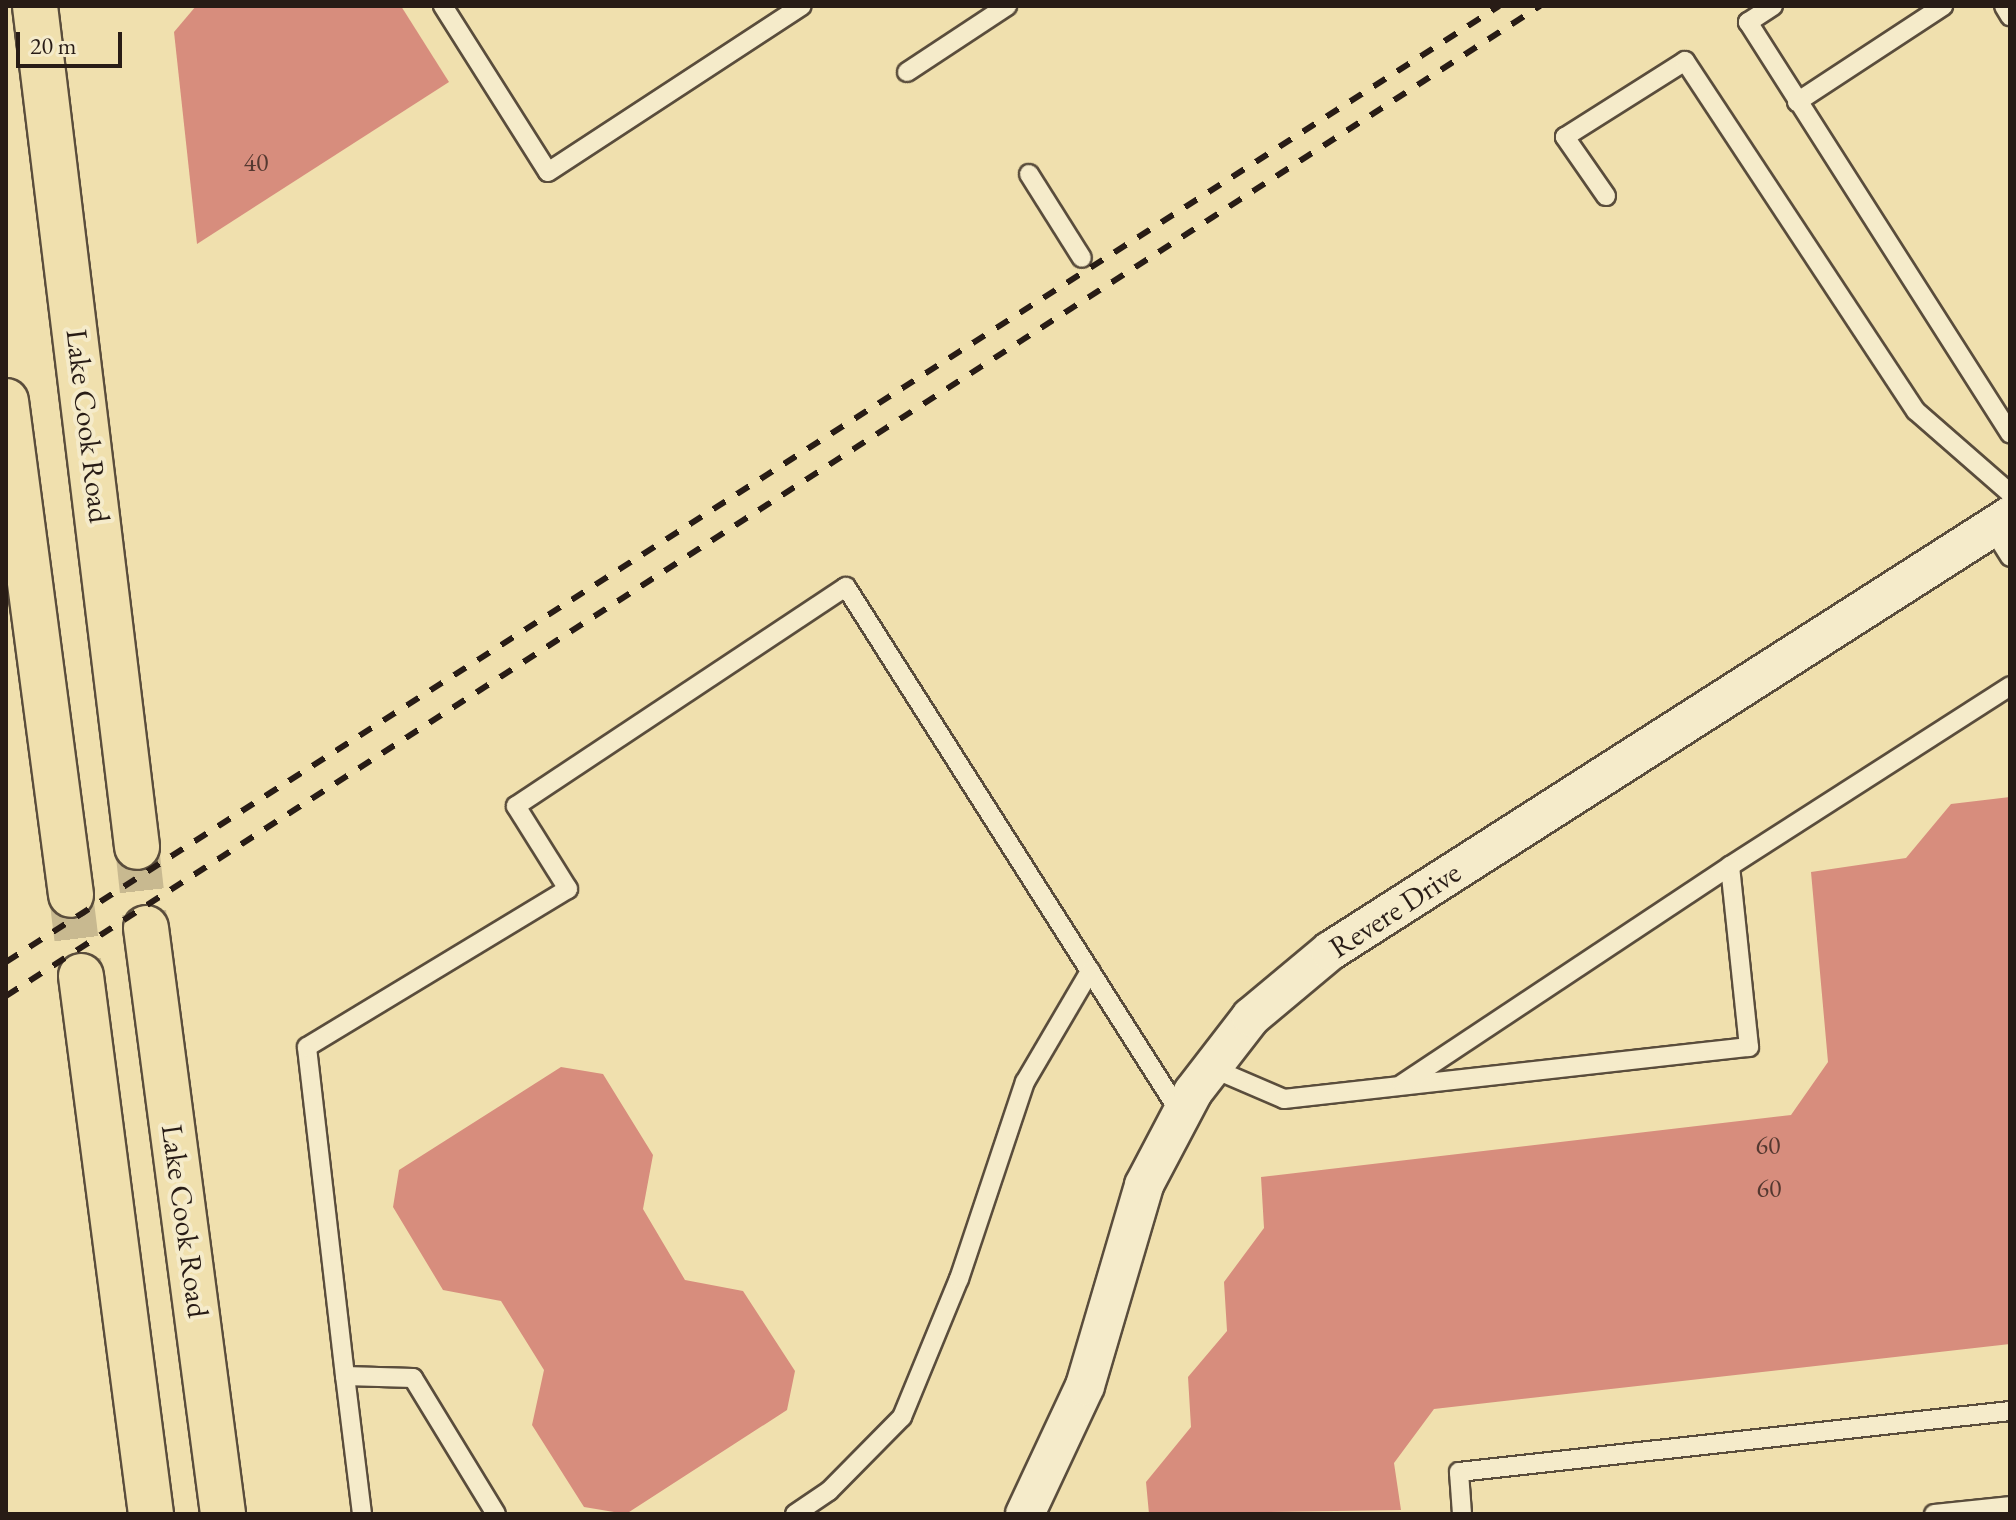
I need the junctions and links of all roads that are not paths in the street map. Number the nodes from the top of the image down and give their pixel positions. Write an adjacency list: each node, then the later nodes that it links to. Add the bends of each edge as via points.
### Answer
1 (35, 6): 19 (main road, Lake Cook Road)
2 (443, 6): 3 (lane, via 548,172)
3 (802, 6)
4 (1007, 6): 9 (lane)
5 (1773, 6): 10 (lane, via 1748,22)
6 (1943, 6): 10 (lane)
7 (2004, 6): 8 (lane)
8 (2010, 16)
9 (907, 72)
10 (1797, 102): 15 (lane)
11 (1029, 174): 13 (lane)
12 (1606, 196): 16 (lane, via 1565,137 1685,61 1916,411)
13 (1082, 258)
14 (6, 401): 21 (main road)
15 (2010, 434)
16 (2010, 493)
17 (2004, 534): 25 (street, Revere Drive, via 1330,951 1251,1017)
18 (2010, 686): 20 (lane)
19 (137, 847)
20 (1730, 866): 26 (lane); 26 (lane, via 1749,1047)
21 (71, 895)
22 (146, 928): 32 (main road, Lake Cook Road)
23 (1090, 971): 27 (lane); 28 (lane, via 846,587 516,806 568,889 307,1047); 35 (lane, via 1025,1082 959,1279 902,1417 829,1491)
24 (81, 976): 31 (main road)
25 (1212, 1068): 26 (lane, via 1284,1099); 27 (street, Revere Drive)
26 (1400, 1086)
27 (1181, 1114): 36 (street, Revere Drive, via 1144,1185 1085,1386)
28 (345, 1376): 33 (lane); 34 (lane, via 413,1378)
29 (2010, 1411): 37 (lane, via 1459,1472)
30 (2010, 1506): 38 (lane)
31 (151, 1514)
32 (223, 1514)
33 (362, 1514)
34 (496, 1514)
35 (795, 1514)
36 (1025, 1514)
37 (1462, 1514)
38 (1934, 1514)

